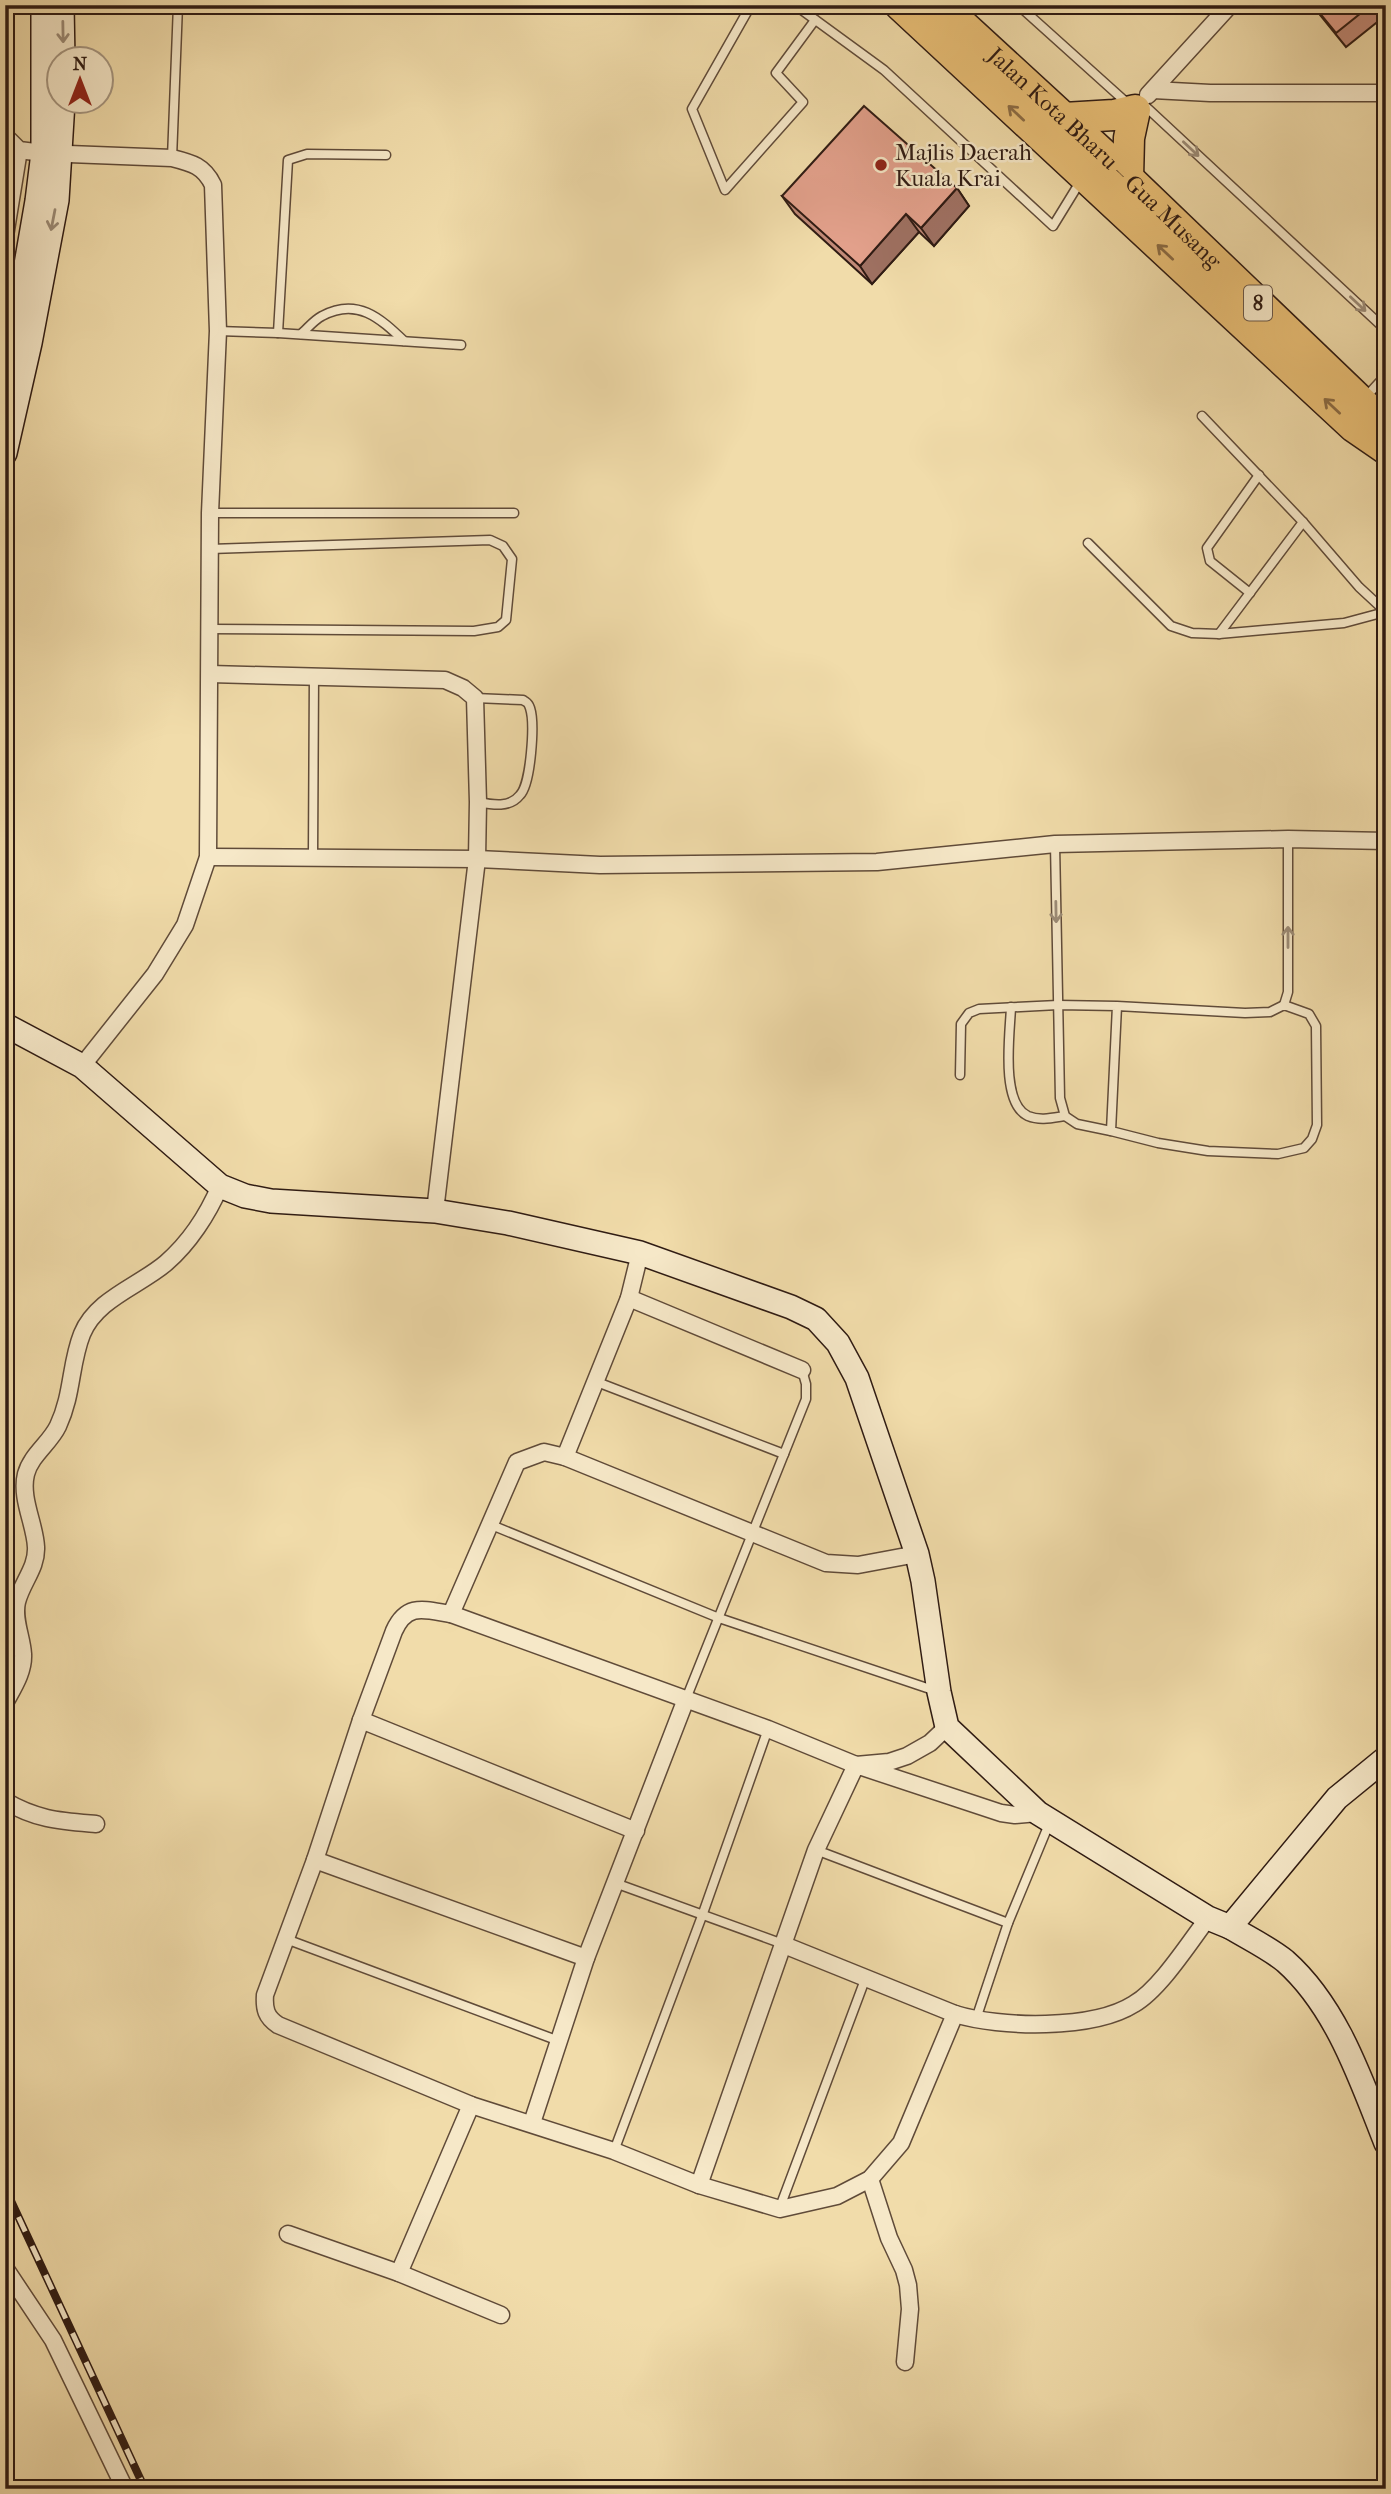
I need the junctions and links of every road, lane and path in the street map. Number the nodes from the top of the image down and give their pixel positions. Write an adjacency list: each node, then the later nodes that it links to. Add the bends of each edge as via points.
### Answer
1 (43, 5): 18 (street)
2 (62, 5): 11 (street, one-way to 11)
3 (178, 5): 21 (lane)
4 (751, 5): 10 (lane, via 692,109 725,190 803,102 775,73)
5 (795, 5): 10 (lane)
6 (900, 5): 22 (highway, Jalan Kota Bharu – Gua Musang, one-way to 6)
7 (941, 5): 15 (highway, Jalan Kota Bharu – Gua Musang / 8)
8 (1018, 5): 13 (lane)
9 (1224, 7): 13 (street)
10 (815, 20): 22 (lane, via 884,70 1053,226)
11 (63, 46)
12 (1386, 93): 13 (street, via 1210,93)
13 (1143, 101): 15 (highway, via 1114,115); 19 (street); 23 (highway, via 1129,138); 27 (lane, one-way to 27)
14 (60, 116): 18 (street)
15 (1064, 118): 19 (highway, Jalan Kota Bharu – Gua Musang / 8)
16 (5, 136): 17 (street)
17 (19, 150): 18 (street); 24 (street)
18 (52, 153): 21 (street); 25 (street); 39 (street, one-way to 39, via 57,200)
19 (1102, 153): 22 (street); 23 (highway, Jalan Kota Bharu – Gua Musang / 8)
20 (386, 155): 29 (lane, via 307,154 288,160)
21 (172, 158): 28 (street, via 207,172 213,185)
22 (1084, 177): 38 (highway, Jalan Kota Bharu – Gua Musang, one-way to 22, via 1354,427)
23 (1128, 178): 35 (highway, Jalan Kota Bharu – Gua Musang / 8)
24 (8, 198): 25 (street); 26 (street)
25 (37, 201): 34 (street)
26 (5, 236)
27 (1386, 330)
28 (218, 331): 29 (lane); 41 (street)
29 (278, 333): 30 (lane)
30 (300, 334): 31 (lane); 31 (lane, via 321,316 343,309 368,311)
31 (404, 341): 32 (lane)
32 (461, 345)
33 (1386, 375): 35 (lane)
34 (5, 386)
35 (1362, 402): 37 (highway, Jalan Kota Bharu – Gua Musang / 8)
36 (1202, 416): 40 (lane)
37 (1386, 429)
38 (1386, 449)
39 (5, 453)
40 (1259, 475): 43 (lane); 46 (lane, via 1207,548 1210,561)
41 (210, 513): 42 (lane); 45 (street)
42 (514, 513)
43 (1303, 522): 46 (lane); 47 (lane)
44 (1088, 543): 49 (lane, via 1171,626)
45 (210, 549): 48 (street); 48 (lane, via 490,540 503,546 512,558 506,620 498,627 474,631)
46 (1250, 593): 49 (lane)
47 (1386, 612): 49 (lane, via 1344,623)
48 (210, 629): 50 (street)
49 (1219, 634)
50 (210, 674): 51 (street); 57 (street)
51 (314, 676): 52 (street, via 444,680); 58 (lane)
52 (475, 698): 53 (street); 53 (lane, via 523,700 531,710 532,724 527,785 519,797 507,804)
53 (478, 802): 59 (street)
54 (1288, 839): 55 (street); 56 (street); 61 (lane, one-way to 54, via 1288,992)
55 (1386, 841)
56 (1055, 844): 59 (street, via 877,862 600,865); 60 (lane, one-way to 60)
57 (208, 857): 58 (street); 65 (street, via 185,925 155,974)
58 (313, 857): 59 (street)
59 (477, 859): 70 (street)
60 (1058, 1005): 62 (lane); 63 (lane); 67 (lane, via 1060,1098)
61 (1284, 1005): 62 (lane, via 1270,1012 1245,1013); 68 (lane, via 1309,1013 1316,1026 1317,1125 1304,1148 1278,1154 1208,1151)
62 (1117, 1006): 68 (lane)
63 (1011, 1007): 66 (lane, via 969,1013 961,1024); 67 (lane, via 1009,1080 1013,1100 1025,1115 1040,1119)
64 (5, 1025): 65 (street)
65 (82, 1066): 69 (street)
66 (960, 1075)
67 (1065, 1116): 68 (lane, via 1077,1124)
68 (1111, 1131)
69 (220, 1186): 70 (street, via 271,1201); 84 (street, via 211,1208 166,1263 104,1306 83,1331 57,1429 25,1476 36,1558 17,1601 23,1656)
70 (435, 1211): 71 (street)
71 (640, 1253): 72 (street); 79 (street, via 791,1307 816,1319 838,1342 857,1378)
72 (629, 1298): 73 (street); 74 (street)
73 (802, 1370): 75 (lane, via 806,1399)
74 (597, 1382): 75 (lane); 76 (street)
75 (784, 1454): 78 (lane)
76 (565, 1457): 77 (street, via 544,1452 517,1462); 78 (street)
77 (488, 1524): 80 (street); 81 (lane)
78 (753, 1534): 79 (street, via 826,1563 858,1566); 81 (lane)
79 (917, 1554): 82 (street)
80 (451, 1614): 83 (street); 85 (street, via 417,1609 400,1618)
81 (719, 1618): 82 (lane); 83 (lane)
82 (939, 1692): 86 (street)
83 (686, 1699): 87 (street); 93 (street)
84 (5, 1703)
85 (361, 1720): 93 (street); 95 (street)
86 (947, 1727): 89 (street, via 907,1756); 91 (street)
87 (768, 1729): 89 (street); 97 (lane)
88 (1386, 1758): 100 (street, via 1337,1798)
89 (856, 1765): 91 (street, via 1000,1813); 94 (street)
90 (5, 1801): 92 (street, via 47,1820)
91 (1044, 1817): 98 (street); 99 (lane)
92 (96, 1824)
93 (636, 1831): 96 (street)
94 (816, 1850): 99 (lane); 102 (street)
95 (315, 1860): 101 (street); 103 (street)
96 (615, 1883): 97 (lane); 103 (street)
97 (702, 1916): 102 (lane); 111 (lane)
98 (1208, 1918): 100 (street); 106 (street, via 1136,2004 1109,2016 1065,2023)
99 (1008, 1923): 106 (lane)
100 (1230, 1927): 110 (street, via 1284,1960 1311,1989 1334,2024)
101 (286, 1939): 107 (lane); 108 (street, via 265,1995 269,2019)
102 (784, 1945): 104 (street); 113 (street)
103 (586, 1958): 107 (street)
104 (866, 1977): 105 (street); 114 (lane)
105 (955, 2014): 106 (street); 112 (street, via 901,2143)
106 (976, 2021)
107 (559, 2041): 109 (street)
108 (471, 2105): 109 (street); 117 (street)
109 (532, 2123): 111 (street)
110 (1386, 2143)
111 (614, 2151): 113 (street)
112 (870, 2179): 114 (street, via 837,2196); 119 (street, via 908,2285)
113 (699, 2185): 114 (street)
114 (780, 2209)
115 (288, 2234): 117 (street)
116 (5, 2268): 120 (street, via 52,2340)
117 (399, 2273): 118 (street)
118 (501, 2315)
119 (905, 2362)
120 (125, 2489)

